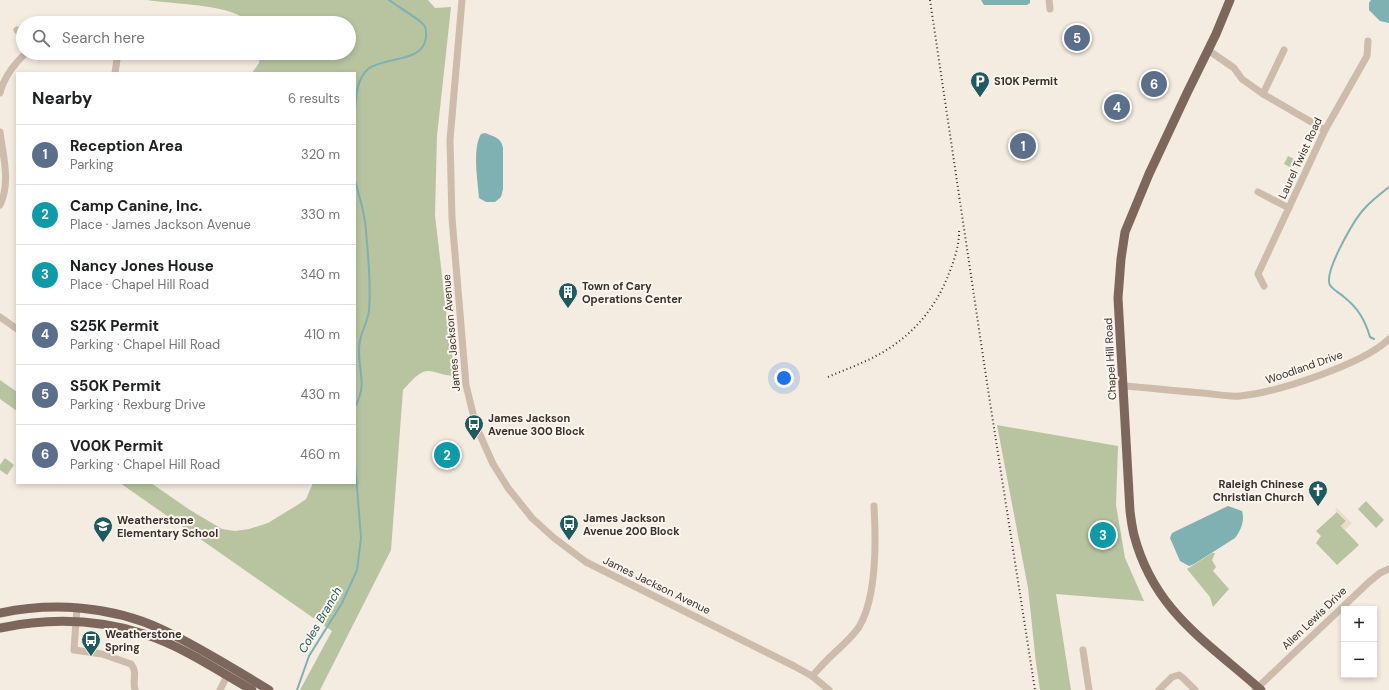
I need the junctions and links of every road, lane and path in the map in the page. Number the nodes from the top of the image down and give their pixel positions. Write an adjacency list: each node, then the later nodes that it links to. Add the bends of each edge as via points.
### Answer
1 (462, 0): 31 (street, James Jackson Avenue, via 450,140 452,218 466,386 476,426 493,464 532,518 585,562)
2 (1049, 0): 4 (street)
3 (1227, 3): 6 (main road, Chapel Hill Road)
4 (1050, 9)
5 (1368, 41): 13 (street, Laurel Twist Road, via 1367,56)
6 (1208, 50): 12 (street); 22 (main road, Chapel Hill Road, via 1125,232 1118,298)
7 (1284, 50): 12 (street)
8 (18, 60): 11 (street, via 7,75)
9 (117, 60): 10 (street)
10 (115, 72)
11 (0, 93)
12 (1264, 94): 13 (street)
13 (1325, 130): 17 (street, Laurel Twist Road)
14 (0, 132): 16 (street, via 6,182)
15 (1258, 192): 17 (street)
16 (0, 205)
17 (1289, 208): 18 (street, Laurel Twist Road, via 1258,274)
18 (1264, 286)
19 (0, 317): 20 (street)
20 (16, 328)
21 (1389, 339): 22 (street, Woodland Drive, via 1350,363 1295,384 1260,393 1238,396)
22 (1124, 386): 32 (main road, Chapel Hill Road, via 1130,511 1133,534 1140,556 1151,580 1175,613)
23 (874, 506): 31 (street, via 872,589 865,616 849,640)
24 (1389, 569): 32 (street, Allen Lewis Drive, via 1369,582)
25 (77, 607): 26 (main road, via 32,607); 27 (street); 36 (main road, via 127,617 160,628)
26 (0, 613)
27 (76, 621): 28 (main road, via 44,621); 30 (main road, via 115,626 145,634); 33 (street, via 74,650 102,654 131,664 135,672)
28 (0, 628)
29 (1083, 650): 38 (street)
30 (227, 676): 34 (street); 35 (main road)
31 (812, 676): 37 (street, James Jackson Avenue)
32 (1258, 689)
33 (134, 690)
34 (220, 690)
35 (252, 690)
36 (269, 690)
37 (829, 690)
38 (1089, 690)
39 (1160, 690): 40 (street, via 1172,677 1179,675)
40 (1195, 690)

